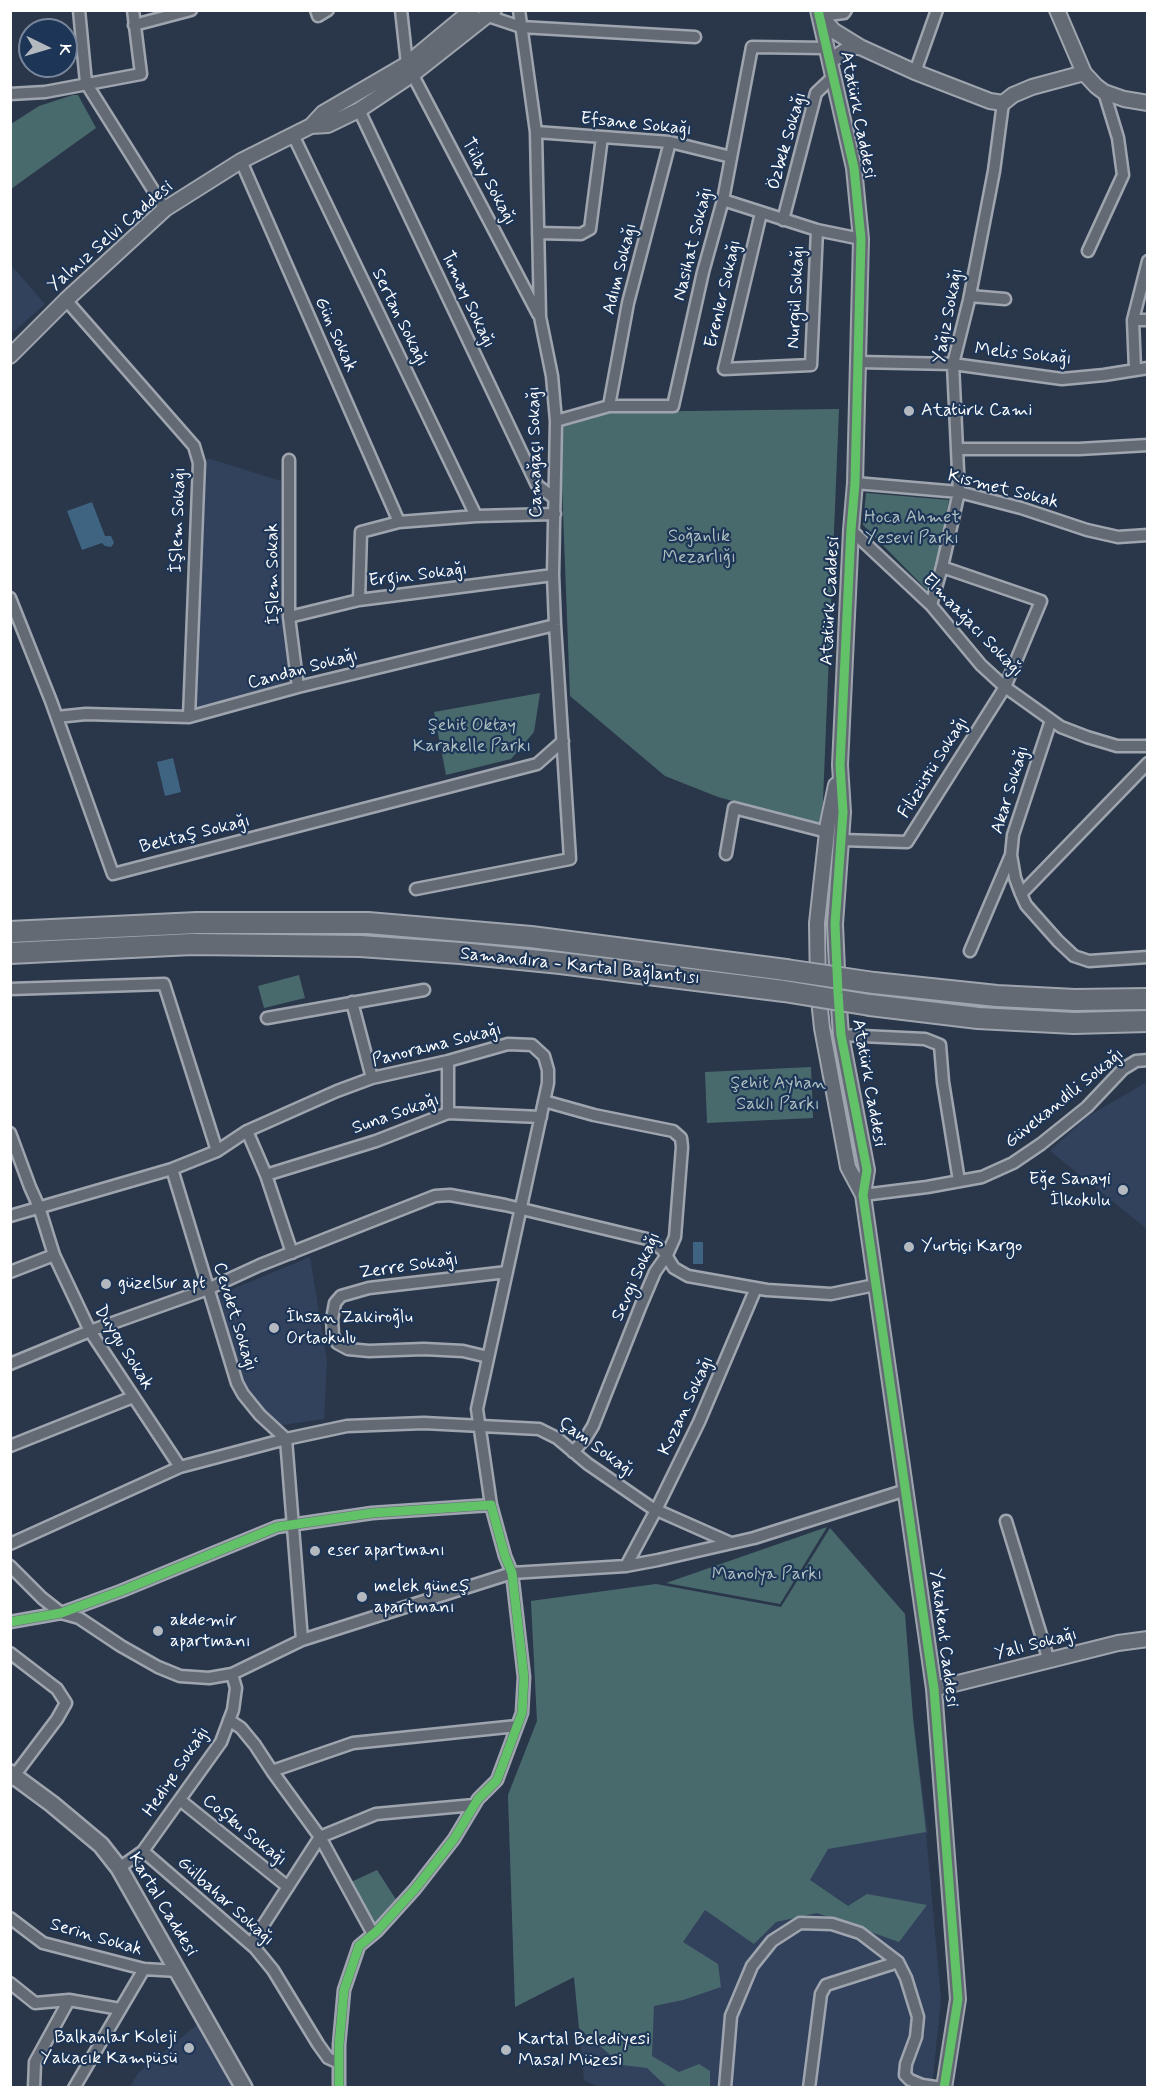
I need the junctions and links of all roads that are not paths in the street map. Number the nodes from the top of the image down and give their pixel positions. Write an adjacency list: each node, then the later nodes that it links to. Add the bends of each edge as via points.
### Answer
1 (79, 10): 21 (street)
2 (133, 10): 12 (street)
3 (191, 10): 12 (street)
4 (401, 10): 17 (street)
5 (472, 10): 17 (street, Yalnız Selvi Caddesi)
6 (519, 10): 13 (street, Camağaçı Sokağı)
7 (846, 10): 11 (street)
8 (937, 10): 18 (street)
9 (1057, 10): 19 (street)
10 (491, 13): 13 (street); 17 (street, Yalnız Selvi Caddesi)
11 (818, 13): 15 (street, via 834,31); 16 (street, Atatürk Caddesi)
12 (134, 25): 21 (street, via 141,74)
13 (521, 27): 14 (street); 28 (street, Camağaçı Sokağı)
14 (695, 37)
15 (860, 47): 16 (street); 18 (street)
16 (828, 54): 20 (street, Atatürk Caddesi); 32 (street, Nasihat Sokağı, via 752,47)
17 (410, 69): 26 (street, Yalnız Selvi Caddesi); 27 (street, Yalnız Selvi Caddesi, via 323,113); 46 (street, Tülay Sokağı)
18 (915, 72): 24 (street)
19 (1084, 73): 22 (street); 24 (street, via 1032,87)
20 (834, 76): 37 (street, Özbek Sokağı, via 816,93); 40 (street, Atatürk Caddesi, via 854,168)
21 (86, 84): 23 (street); 35 (street)
22 (1104, 92): 25 (street); 41 (street, via 1118,138 1123,175)
23 (10, 94)
24 (1003, 103): 43 (street, Yağız Sokağı)
25 (1148, 103)
26 (359, 110): 27 (street, Yalnız Selvi Caddesi, via 328,125); 62 (street, Tumay Sokağı, via 537,485)
27 (311, 126): 29 (street, Yalnız Selvi Caddesi)
28 (536, 132): 30 (street, Efsane Sokağı); 39 (street, Camağaçı Sokağı)
29 (293, 135): 33 (street, Yalnız Selvi Caddesi); 64 (street, Sertan Sokağı)
30 (602, 137): 31 (street, Efsane Sokağı); 39 (street, via 590,229 581,234)
31 (670, 142): 32 (street, Efsane Sokağı); 55 (street, Adım Sokağı, via 628,303)
32 (730, 157): 34 (street, Nasihat Sokağı)
33 (240, 161): 35 (street, Yalnız Selvi Caddesi); 65 (street, Gün Sokak)
34 (723, 200): 36 (street); 55 (street, Nasihat Sokağı, via 672,406)
35 (165, 209): 45 (street, Yalnız Selvi Caddesi)
36 (761, 213): 37 (street); 52 (street, Erenler Sokağı, via 724,369)
37 (783, 220): 38 (street)
38 (817, 230): 40 (street); 52 (street, Nurgül Sokağı)
39 (538, 233): 46 (street, Camağaçı Sokağı)
40 (861, 239): 50 (street, Atatürk Caddesi)
41 (1088, 251)
42 (1148, 261): 47 (street)
43 (970, 296): 44 (street); 51 (street, Yağız Sokağı)
44 (1005, 299)
45 (66, 300): 49 (street, Yalnız Selvi Caddesi); 79 (street, İşlem Sokağı, via 194,446 199,463)
46 (540, 317): 56 (street, Camağaçı Sokağı)
47 (1134, 320): 48 (street); 54 (street)
48 (1148, 320)
49 (10, 356)
50 (858, 362): 51 (street, Melis Sokağı); 60 (street, Atatürk Caddesi)
51 (953, 364): 54 (street, Melis Sokağı, via 1062,379); 58 (street, Yağız Sokağı)
52 (811, 365)
53 (1148, 368): 54 (street, Melis Sokağı)
54 (1135, 369)
55 (609, 406): 56 (street, Nasihat Sokağı)
56 (556, 422): 62 (street, Camağaçı Sokağı)
57 (1148, 445): 58 (street)
58 (958, 449): 61 (street, Yağız Sokağı)
59 (289, 460): 74 (street, İşlem Sokak)
60 (855, 483): 61 (street, Kismet Sokak); 66 (street, Atatürk Caddesi)
61 (959, 492): 67 (street, Kismet Sokak, via 1087,530 1118,537); 69 (street, Yağız Sokağı)
62 (554, 498): 63 (street, Camağaçı Sokağı)
63 (555, 514): 64 (street); 70 (street, Camağaçı Sokağı)
64 (476, 516): 65 (street)
65 (399, 522): 72 (street, via 361,532)
66 (851, 530): 73 (street, Elmaağacı Sokağı); 84 (street, Atatürk Caddesi)
67 (1144, 536): 68 (street)
68 (1148, 547)
69 (942, 567): 73 (street, Yağız Sokağı); 77 (street, via 1041,601)
70 (553, 574): 72 (street, Ergin Sokağı); 75 (street, Camağaçı Sokağı)
71 (10, 598): 78 (street, Bektaş Sokağı)
72 (359, 600): 74 (street, Ergin Sokağı)
73 (930, 605): 77 (street, Elmaağacı Sokağı)
74 (289, 617): 76 (street, İşlem Sokak)
75 (555, 625): 76 (street, Candan Sokağı); 81 (street, Camağaçı Sokağı)
76 (298, 687): 79 (street, Candan Sokağı)
77 (1005, 687): 80 (street, Elmaağacı Sokağı); 86 (street, Filizüstü Sokağı, via 907,842)
78 (57, 717): 79 (street, Candan Sokağı); 81 (street, Bektaş Sokağı, via 113,873 537,764)
79 (189, 717)
80 (1051, 720): 82 (street, Elmaağacı Sokağı, via 1117,746); 88 (street, Akar Sokağı, via 1013,835)
81 (563, 741): 89 (street, Camağaçı Sokağı, via 570,859)
82 (1148, 746)
83 (1148, 763): 90 (street)
84 (840, 765): 85 (street, Atatürk Caddesi); 86 (street, Atatürk Caddesi)
85 (827, 832): 87 (street, via 734,808); 114 (street, Atatürk Caddesi, via 818,923 818,990 848,1167)
86 (841, 840): 101 (street, Atatürk Caddesi, via 835,924)
87 (726, 854)
88 (1011, 855): 90 (street, Akar Sokağı); 92 (street)
89 (416, 889)
90 (1021, 894): 94 (street, Akar Sokağı, via 1074,956 1089,961)
91 (10, 930): 97 (highway, Samandıra - Kartal Bağlantısı, bridge, via 197,923 368,923 554,940 998,996)
92 (970, 951)
93 (10, 953): 100 (highway, Samandıra - Kartal Bağlantısı, bridge, via 192,944 360,946 671,976 978,1018 1074,1023)
94 (1148, 957)
95 (10, 988): 110 (street, via 164,984)
96 (424, 990): 98 (street)
97 (1148, 999)
98 (352, 1002): 99 (street); 104 (street)
99 (267, 1018)
100 (1148, 1021)
101 (841, 1035): 113 (street, via 925,1040 940,1045); 114 (street, Atatürk Caddesi, via 867,1170)
102 (1148, 1060): 113 (street, Güvekandili Sokağı, via 1136,1061 1123,1069 1087,1107 1013,1162 981,1177)
103 (448, 1061): 104 (street, Panorama Sokağı); 105 (street, Panorama Sokağı, via 508,1044 532,1045 544,1056 548,1070); 106 (street)
104 (372, 1078): 108 (street, Panorama Sokağı)
105 (544, 1101): 107 (street, Panorama Sokağı); 120 (street, Sevgi Sokağı, via 673,1131 681,1138 675,1237)
106 (448, 1113): 107 (street, Suna Sokağı); 112 (street, Suna Sokağı, via 376,1141)
107 (541, 1117): 116 (street, Panorama Sokağı)
108 (247, 1131): 110 (street, Panorama Sokağı); 112 (street)
109 (10, 1133): 115 (street, Duygu Sokak)
110 (217, 1151): 111 (street, Panorama Sokağı)
111 (172, 1169): 115 (street, Panorama Sokağı); 124 (street, Cevdet Sokağı)
112 (266, 1174): 118 (street)
113 (959, 1181): 114 (street, Güvekandili Sokağı)
114 (863, 1195): 123 (street, Yakakent Caddesi)
115 (39, 1207): 117 (street, Panorama Sokağı); 119 (street, Duygu Sokak)
116 (521, 1208): 118 (street, via 435,1197); 120 (street, via 647,1239); 122 (street, Panorama Sokağı)
117 (10, 1216)
118 (291, 1253): 124 (street)
119 (54, 1255): 121 (street); 126 (street, Duygu Sokak)
120 (667, 1255): 125 (street, via 674,1268 688,1276); 133 (street, Sevgi Sokağı, via 655,1272 593,1426)
121 (10, 1272)
122 (507, 1272): 127 (street, Panorama Sokağı); 127 (street, Zerre Sokağı, via 369,1288 341,1296 335,1303 333,1335 337,1343 348,1349 463,1351)
123 (875, 1286): 125 (street, via 831,1294); 135 (street, Yakakent Caddesi)
124 (208, 1288): 126 (street); 131 (street, Cevdet Sokağı, via 237,1383 260,1415)
125 (756, 1288): 137 (street, Kozan Sokağı, via 699,1422)
126 (90, 1331): 128 (street); 129 (street, Duygu Sokak)
127 (488, 1357): 130 (street, Panorama Sokağı, via 477,1409)
128 (10, 1364)
129 (133, 1397): 132 (street); 134 (street, Duygu Sokak)
130 (478, 1425): 131 (street, Çam Sokağı, via 347,1426); 133 (street, Çam Sokağı, via 538,1429); 136 (street, Panorama Sokağı)
131 (286, 1438): 134 (street, Çam Sokağı); 139 (street)
132 (10, 1446)
133 (573, 1452): 137 (street, Çam Sokağı)
134 (180, 1467): 141 (street, Çam Sokağı)
135 (906, 1490): 140 (street); 152 (street, Yakakent Caddesi)
136 (491, 1505): 139 (street, via 372,1513); 144 (street, Panorama Sokağı)
137 (656, 1510): 140 (street, Çam Sokağı); 143 (street, Kozan Sokağı)
138 (1006, 1521): 150 (street)
139 (293, 1524): 145 (street, via 276,1527); 148 (street)
140 (731, 1543): 143 (street)
141 (10, 1544)
142 (10, 1566): 145 (street)
143 (626, 1566): 144 (street)
144 (512, 1573): 148 (street); 154 (street, Panorama Sokağı, via 524,1677)
145 (61, 1613): 146 (street); 151 (street, via 80,1618 121,1646 180,1676 209,1678)
146 (10, 1622)
147 (1148, 1639): 150 (street, Yalı Sokağı)
148 (302, 1640): 151 (street)
149 (10, 1653): 156 (street, via 57,1689 66,1703)
150 (1049, 1661): 152 (street, Yalı Sokağı)
151 (232, 1674): 153 (street, Hediye Sokağı, via 236,1688)
152 (934, 1689): 179 (street, Yakakent Caddesi, via 958,1999)
153 (229, 1720): 155 (street, via 241,1728); 157 (street, Hediye Sokağı, via 220,1742)
154 (518, 1726): 155 (street, via 352,1743); 158 (street, Panorama Sokağı, via 497,1780)
155 (272, 1771): 159 (street)
156 (12, 1776): 161 (main road, Kartal Caddesi, via 101,1845)
157 (180, 1800): 160 (street, Hediye Sokağı); 162 (street, Coşku Sokağı)
158 (474, 1805): 159 (street, via 376,1814); 164 (street, Panorama Sokağı, via 454,1839 415,1889)
159 (320, 1837): 162 (street); 164 (street)
160 (143, 1851): 161 (street); 165 (street, Gülbahar Sokağı)
161 (118, 1868): 168 (main road, Kartal Caddesi)
162 (288, 1887): 165 (street)
163 (10, 1918): 167 (street, Serin Sokak, via 43,1943)
164 (373, 1934): 172 (street, Panorama Sokağı, via 359,1946 344,1990)
165 (251, 1944): 172 (street, Gülbahar Sokağı, via 273,1970 328,2058)
166 (898, 1962): 177 (street, via 860,1933 832,1924 800,1923 772,1941 752,1966 732,2016); 178 (street, via 826,1985 821,1994); 179 (street, via 918,2018 905,2075 922,2085)
167 (144, 1969): 168 (street, Serin Sokak); 171 (street)
168 (178, 1971): 175 (main road, Kartal Caddesi)
169 (10, 1983): 170 (street, via 35,2003)
170 (69, 2000): 171 (street); 173 (street, via 35,2062)
171 (120, 2009): 174 (street)
172 (339, 2062): 176 (street, Panorama Sokağı)
173 (34, 2088)
174 (74, 2088)
175 (244, 2088)
176 (339, 2088)
177 (725, 2088)
178 (809, 2088)
179 (943, 2088)

